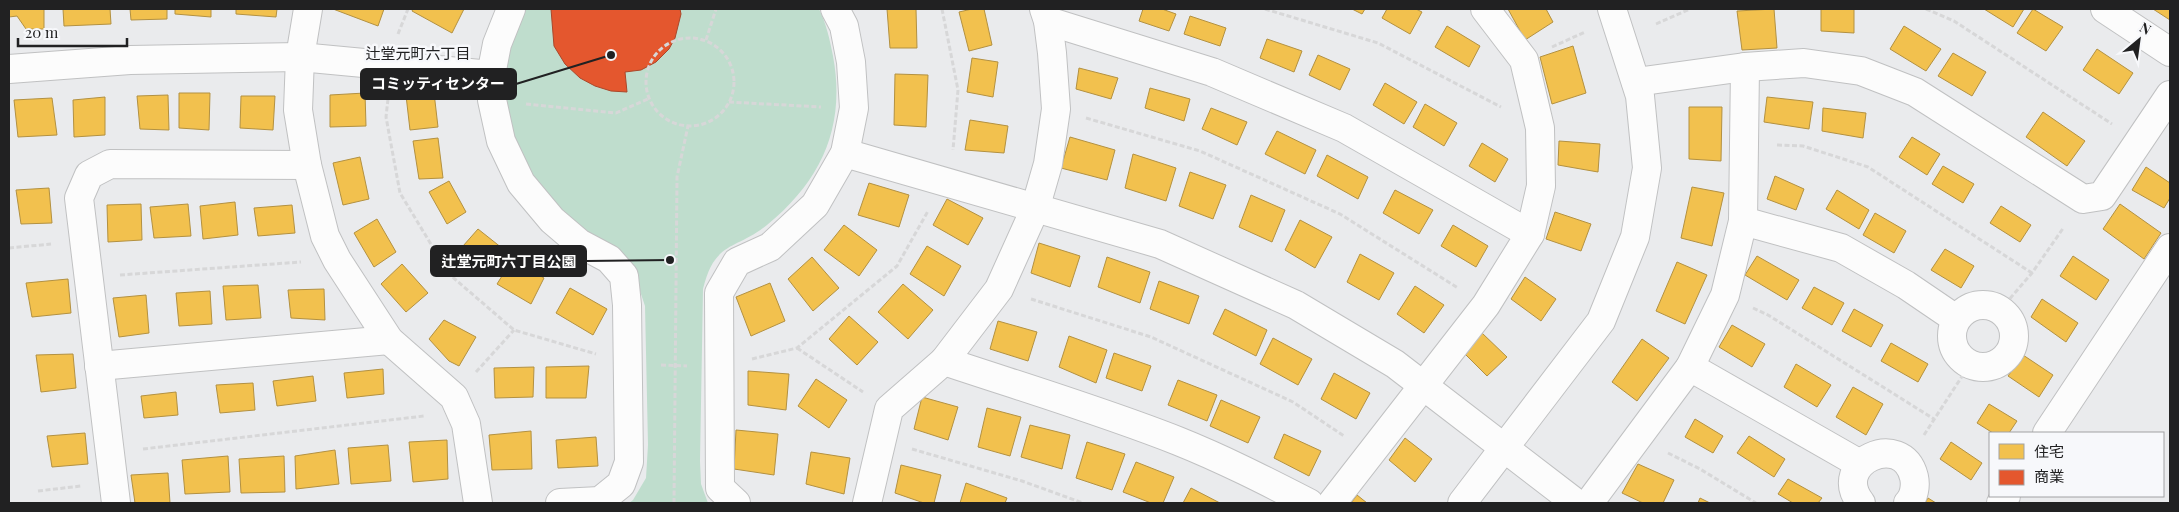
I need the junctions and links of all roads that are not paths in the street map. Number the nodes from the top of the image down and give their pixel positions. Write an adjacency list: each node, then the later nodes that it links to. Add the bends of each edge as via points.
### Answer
1 (308, 9): 9 (street)
2 (511, 9): 13 (street, via 497,44)
3 (835, 9): 15 (street, via 844,26 851,62 854,108)
4 (1485, 9): 19 (street, via 1524,60 1540,128 1540,186)
5 (1612, 9): 12 (street)
6 (2105, 9): 8 (street)
7 (1046, 15): 17 (street, via 1056,109 1048,164); 19 (street, via 1212,72 1344,128)
8 (2170, 52)
9 (300, 57): 11 (street, via 130,60); 13 (street, via 392,66); 16 (street, via 298,110)
10 (1745, 67): 12 (street); 14 (street, via 1813,64 1860,71 1915,92 2083,199 2102,196); 18 (street)
11 (9, 69)
12 (1636, 82): 28 (street, via 1647,168 1635,237 1601,322)
13 (491, 88): 32 (street, via 501,141 521,183 552,220 579,243 609,259 624,276 629,462 622,484 600,501)
14 (2170, 96)
15 (845, 153): 17 (street); 33 (street, via 815,205 770,247 737,262 719,293 720,488)
16 (307, 165): 22 (street, via 325,236); 24 (street, via 110,164 89,175 79,198)
17 (1035, 209): 23 (street, via 999,288); 26 (street, via 1160,244 1287,301 1395,364)
18 (1743, 221): 21 (street, via 1841,248 1906,285); 25 (street, via 1725,295)
19 (1530, 234): 26 (street, via 1486,305)
20 (2170, 248): 27 (street)
21 (1956, 319): 21 (street, via 1963,311 1981,304 2000,310 2008,317 2013,330 2013,345 2008,354 2001,362 1980,367 1961,358 1951,339)
22 (388, 340): 24 (street); 31 (street, via 454,398 466,424)
23 (944, 361): 34 (street, via 889,409); 35 (street, via 1083,406 1179,442)
24 (99, 366): 30 (street)
25 (1690, 367): 29 (street); 39 (street)
26 (1423, 386): 28 (street); 36 (street)
27 (2048, 432)
28 (1503, 449): 37 (street); 38 (street)
29 (1860, 464): 40 (street, via 1853,483); 41 (street, via 1868,457 1888,453 1906,462 1914,480 1914,491)
30 (115, 493)
31 (478, 503)
32 (560, 503)
33 (736, 503)
34 (867, 503)
35 (1309, 503)
36 (1332, 503)
37 (1462, 503)
38 (1576, 503)
39 (1589, 503)
40 (1860, 503)
41 (1908, 503)

